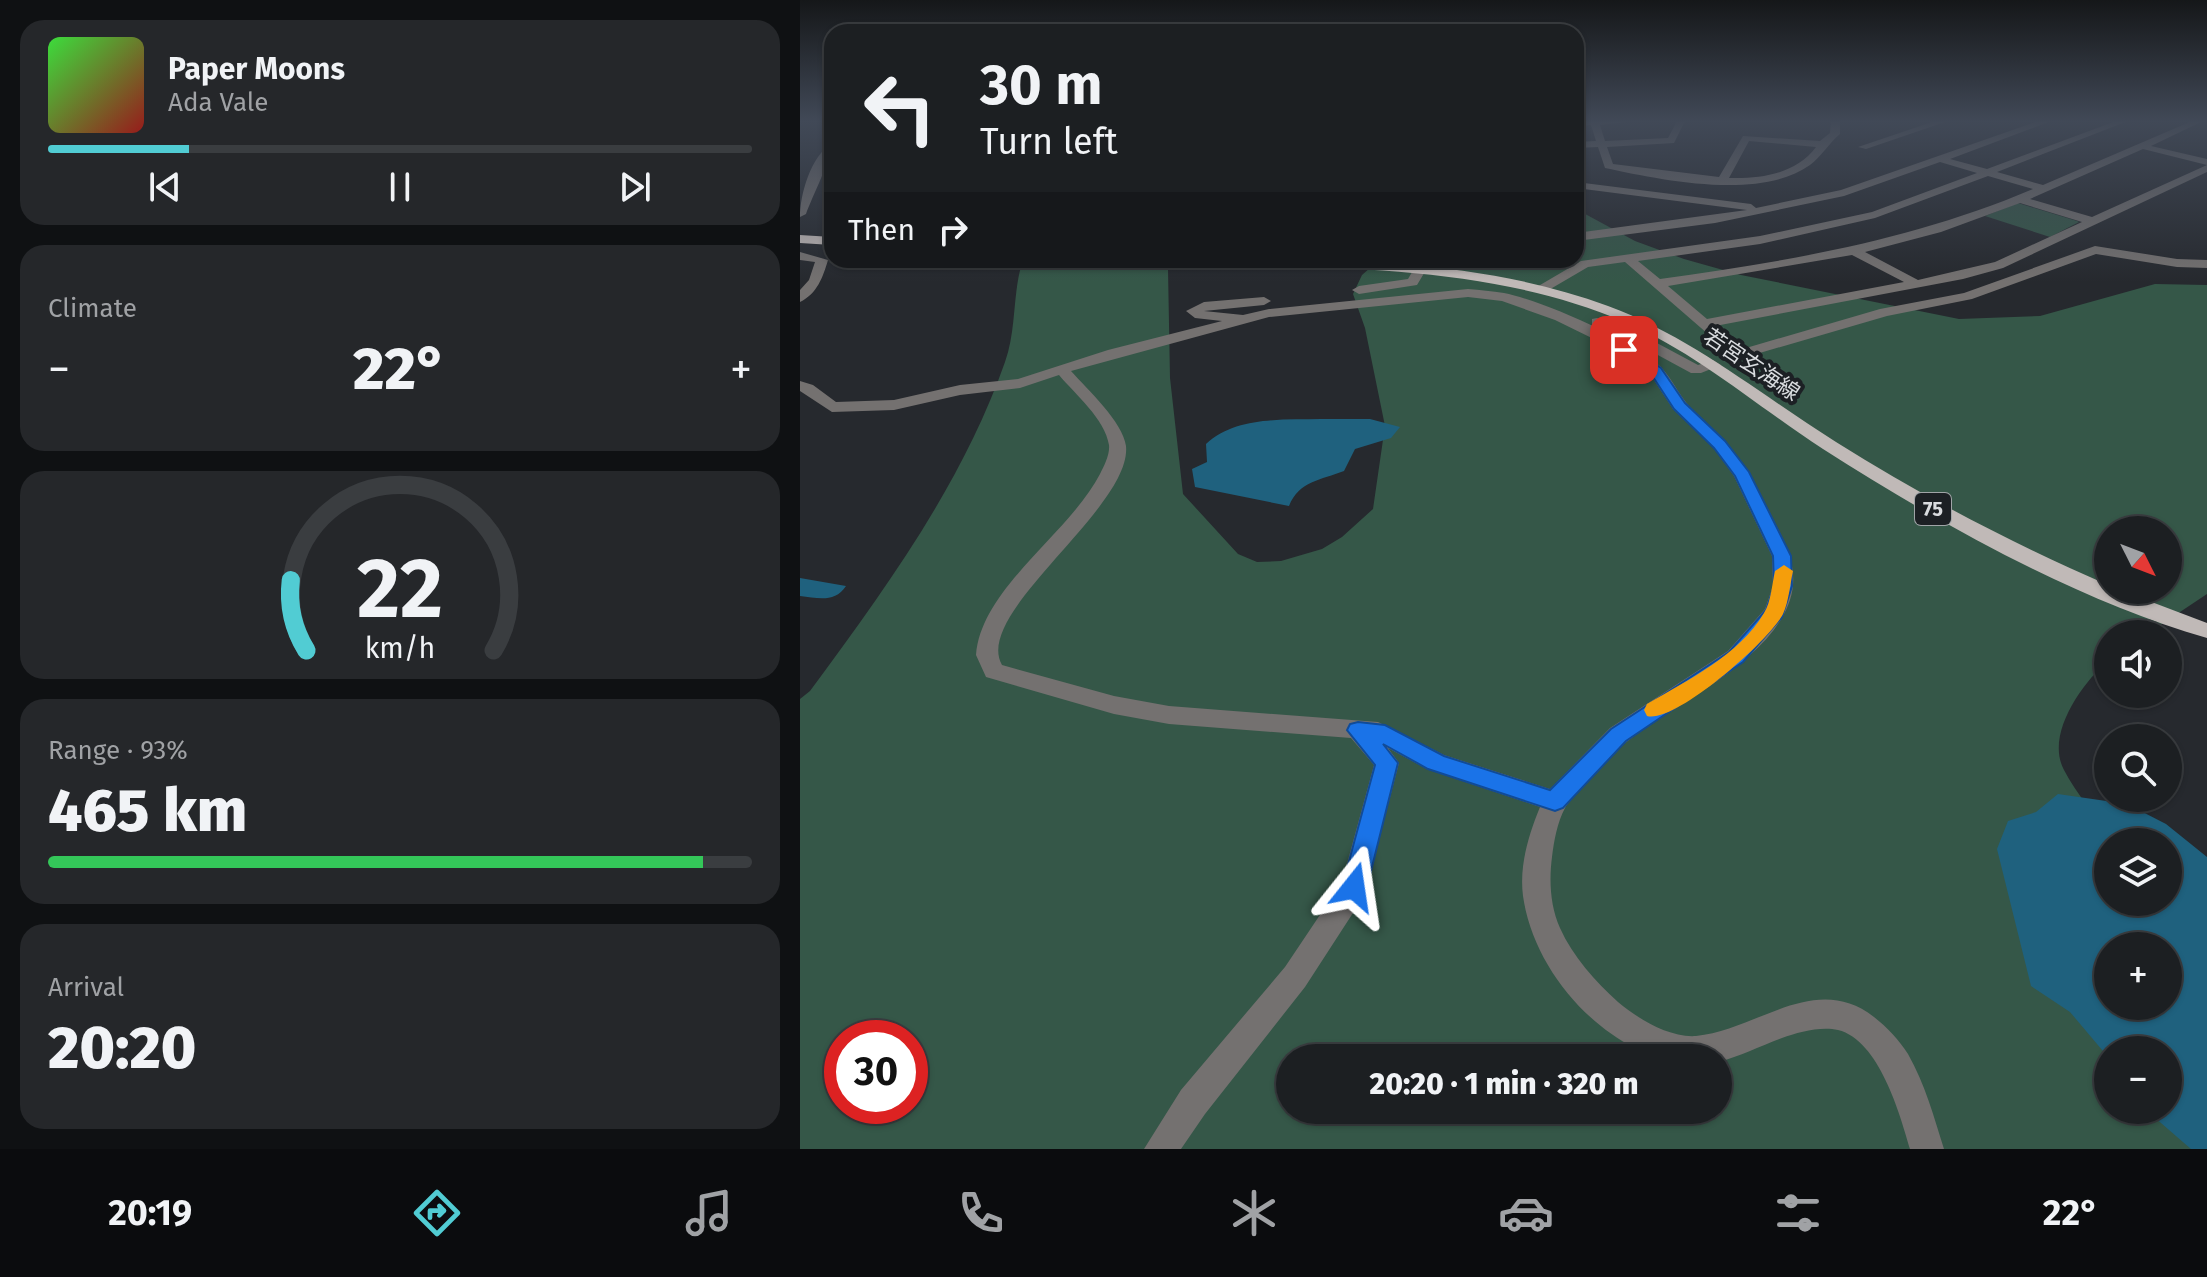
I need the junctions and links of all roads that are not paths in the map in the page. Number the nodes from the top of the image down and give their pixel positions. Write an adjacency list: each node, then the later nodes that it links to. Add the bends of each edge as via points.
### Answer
1 (812, 175): 17 (street)
2 (1679, 175): 10 (street)
3 (1726, 175): 10 (street)
4 (1780, 175): 10 (street)
5 (1899, 175): 16 (street)
6 (1986, 175): 24 (street, via 1825,227)
7 (1995, 175): 12 (street)
8 (2072, 175): 12 (street)
9 (2188, 175): 18 (street)
10 (1723, 180)
11 (1584, 186): 13 (street)
12 (2040, 188): 15 (street)
13 (1629, 193): 14 (street); 16 (street)
14 (1584, 197)
15 (2017, 198): 18 (street); 22 (street, via 1961,221)
16 (1772, 211): 19 (street)
17 (800, 214)
18 (2095, 222): 31 (street, via 1999,265)
19 (1584, 236)
20 (800, 239): 21 (main road)
21 (824, 240)
22 (1855, 252): 30 (street); 31 (street)
23 (800, 256): 34 (street, via 822,260 815,281)
24 (1627, 258): 25 (street); 30 (street)
25 (1584, 263)
26 (2207, 264): 36 (street, via 2095,250 1967,296 1885,312 1746,353 1736,351)
27 (1383, 268): 29 (main road, 若宮玄海線 / 75)
28 (1567, 268): 32 (street)
29 (1420, 270): 32 (main road, 若宮玄海線 / 75); 35 (street, via 1403,285 1193,311)
30 (1655, 284): 36 (street)
31 (1917, 284): 36 (street)
32 (1542, 288): 37 (main road, 若宮玄海線 / 75, via 1640,323)
33 (1504, 297): 35 (street, via 1447,294); 37 (street, via 1616,329 1696,370); 42 (street, via 1589,330 1656,371 1679,406 1720,444 1743,475 1784,569 1775,612 1756,637 1710,677 1618,735)
34 (800, 298)
35 (1241, 319): 38 (street)
36 (1704, 324)
37 (1713, 365): 40 (main road, 若宮玄海線 / 75, via 1921,502 2026,558)
38 (1063, 371): 39 (street, via 894,405 844,409); 41 (street, via 1112,432 1115,457 1096,500 1001,615 986,651 994,671 1169,715)
39 (800, 386)
40 (2207, 631)
41 (1358, 730): 42 (street, via 1378,731 1436,762); 43 (street, via 1387,763 1354,887 1295,977)
42 (1555, 801): 44 (street, via 1542,834 1537,895 1546,930 1586,993 1620,1024 1664,1046 1693,1052 1812,1015 1850,1018 1895,1063)
43 (1161, 1149)
44 (1927, 1149)

